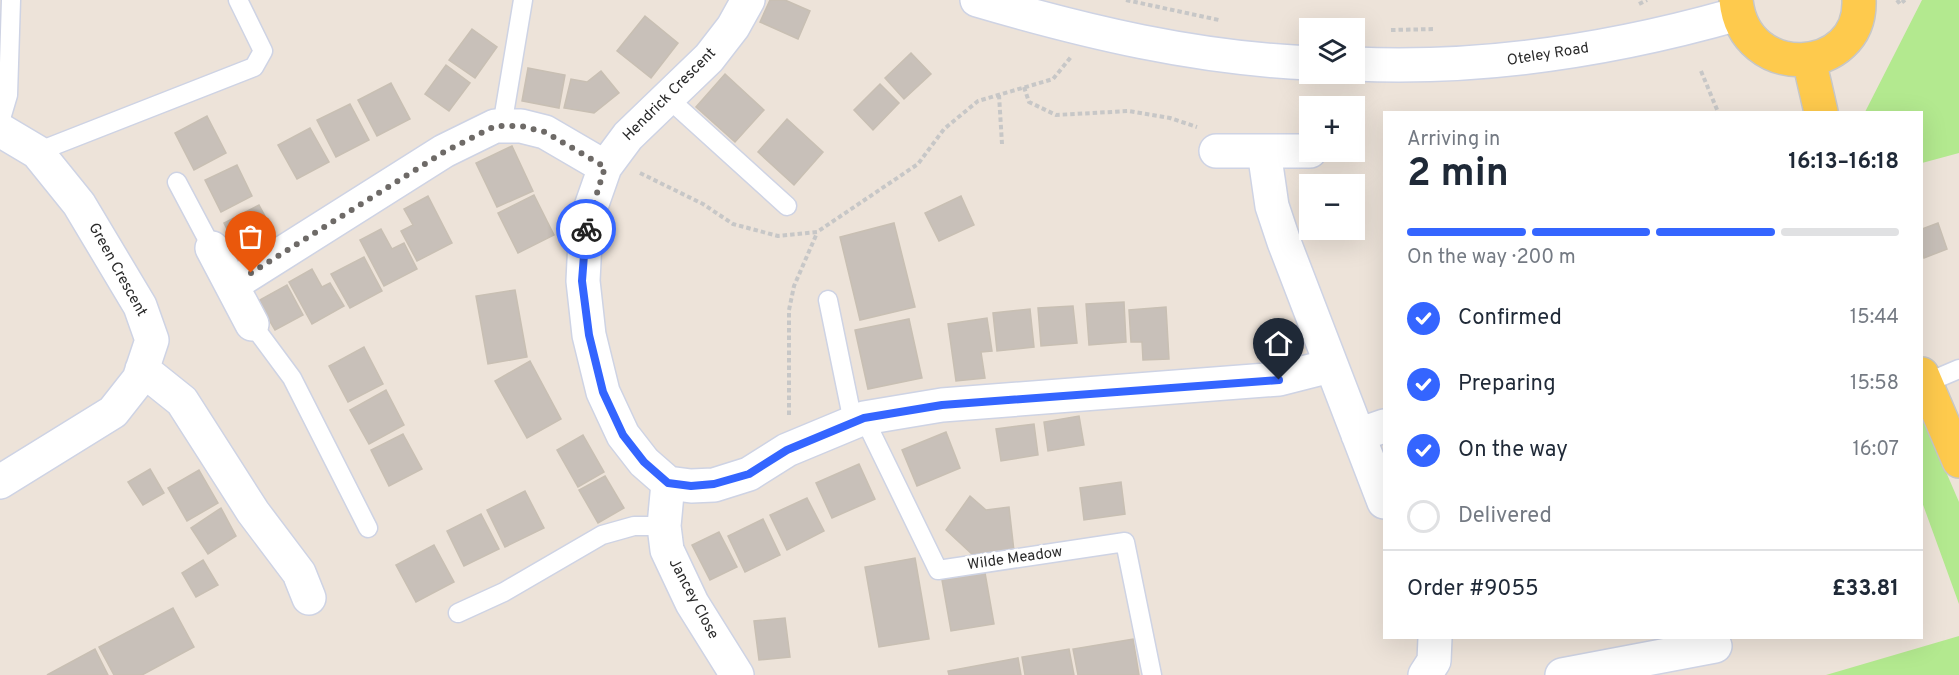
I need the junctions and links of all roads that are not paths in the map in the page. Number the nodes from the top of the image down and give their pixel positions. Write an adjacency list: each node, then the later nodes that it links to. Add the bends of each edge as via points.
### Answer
1 (11, 0): 13 (lane, via 8,95)
2 (238, 0): 18 (lane, via 263,51 254,67)
3 (524, 0): 14 (lane)
4 (748, 0): 11 (street, Hendrick Crescent, via 709,58)
5 (977, 0): 9 (street, via 1115,38 1263,61)
6 (1859, 0): 8 (main road, via 1854,26 1843,42 1827,54)
7 (1737, 7): 8 (main road, via 1745,31 1765,51 1791,61); 10 (street, Oteley Road, via 1643,39 1529,59)
8 (1809, 60): 12 (main road)
9 (1299, 63)
10 (1365, 64)
11 (669, 99): 20 (street, Hendrick Crescent, via 628,136); 22 (lane)
12 (1821, 111)
13 (0, 122)
14 (502, 126): 20 (street, via 545,132); 24 (street, via 474,134)
15 (0, 130): 18 (street, Green Crescent)
16 (1209, 140): 17 (street)
17 (1264, 151): 19 (street); 27 (street, via 1272,206)
18 (38, 152): 28 (street, Green Crescent, via 79,204 140,306 152,340)
19 (1299, 152)
20 (620, 168): 35 (street, Hendrick Crescent, via 586,221 582,281 589,335 603,392 623,435 644,462)
21 (177, 182): 23 (lane)
22 (787, 206)
23 (212, 248): 24 (street)
24 (232, 285): 26 (street)
25 (828, 300): 31 (lane)
26 (252, 324): 38 (lane, via 292,378)
27 (1330, 366): 31 (street, via 1279,380 942,405); 32 (street)
28 (142, 369): 34 (street, Green Crescent, via 139,379 113,412); 39 (street, via 182,401 253,512 299,573)
29 (1959, 369): 30 (lane)
30 (1924, 378): 33 (main road)
31 (859, 420): 35 (street, via 787,450 749,474 714,484); 45 (lane, Wilde Meadow, via 938,570 1125,543)
32 (1371, 430): 36 (street)
33 (1959, 461)
34 (0, 482)
35 (668, 483): 37 (street, Jancey Close)
36 (1383, 496)
37 (664, 526): 40 (lane, via 634,526 602,535 504,592); 44 (street, Jancey Close, via 667,550 692,603)
38 (368, 528)
39 (309, 598)
40 (458, 613)
41 (1435, 639): 43 (street)
42 (1715, 646): 46 (street)
43 (1432, 674)
44 (737, 675)
45 (1152, 675)
46 (1562, 675)

